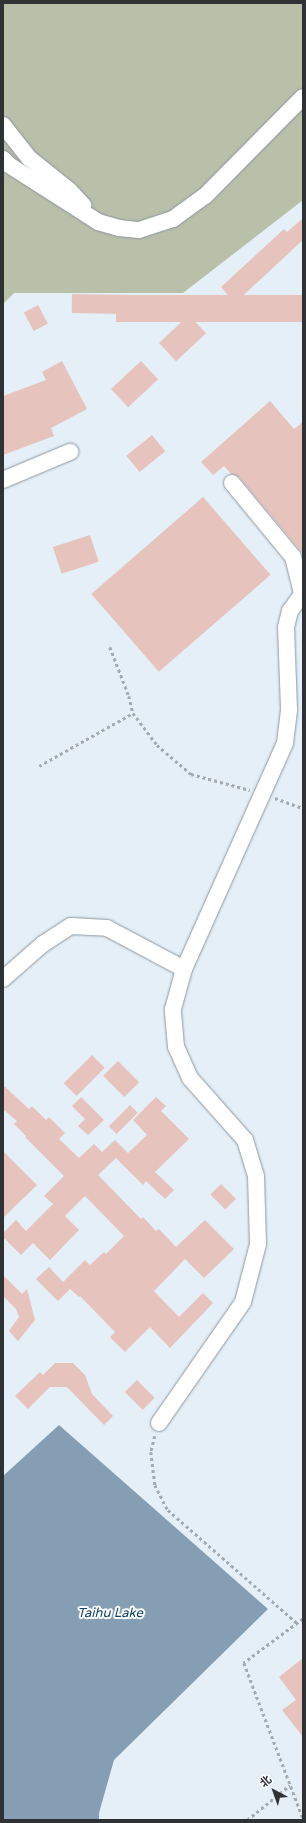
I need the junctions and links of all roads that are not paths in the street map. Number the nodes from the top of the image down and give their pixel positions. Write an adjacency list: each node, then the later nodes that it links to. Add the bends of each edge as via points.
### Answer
1 (303, 97): 4 (street, via 205,196 173,219 139,230)
2 (3, 125): 4 (street, via 29,158 69,190)
3 (3, 159): 4 (street)
4 (98, 222)
5 (70, 452): 6 (street)
6 (3, 480)
7 (232, 483): 8 (street, via 293,557)
8 (302, 593): 9 (street, via 290,611 286,626 289,709 286,743)
9 (184, 969): 10 (street, via 107,928 71,926 43,944); 11 (street, via 173,1009 176,1047 190,1078 245,1140 256,1176 258,1244 243,1302)
10 (3, 979)
11 (159, 1423)

